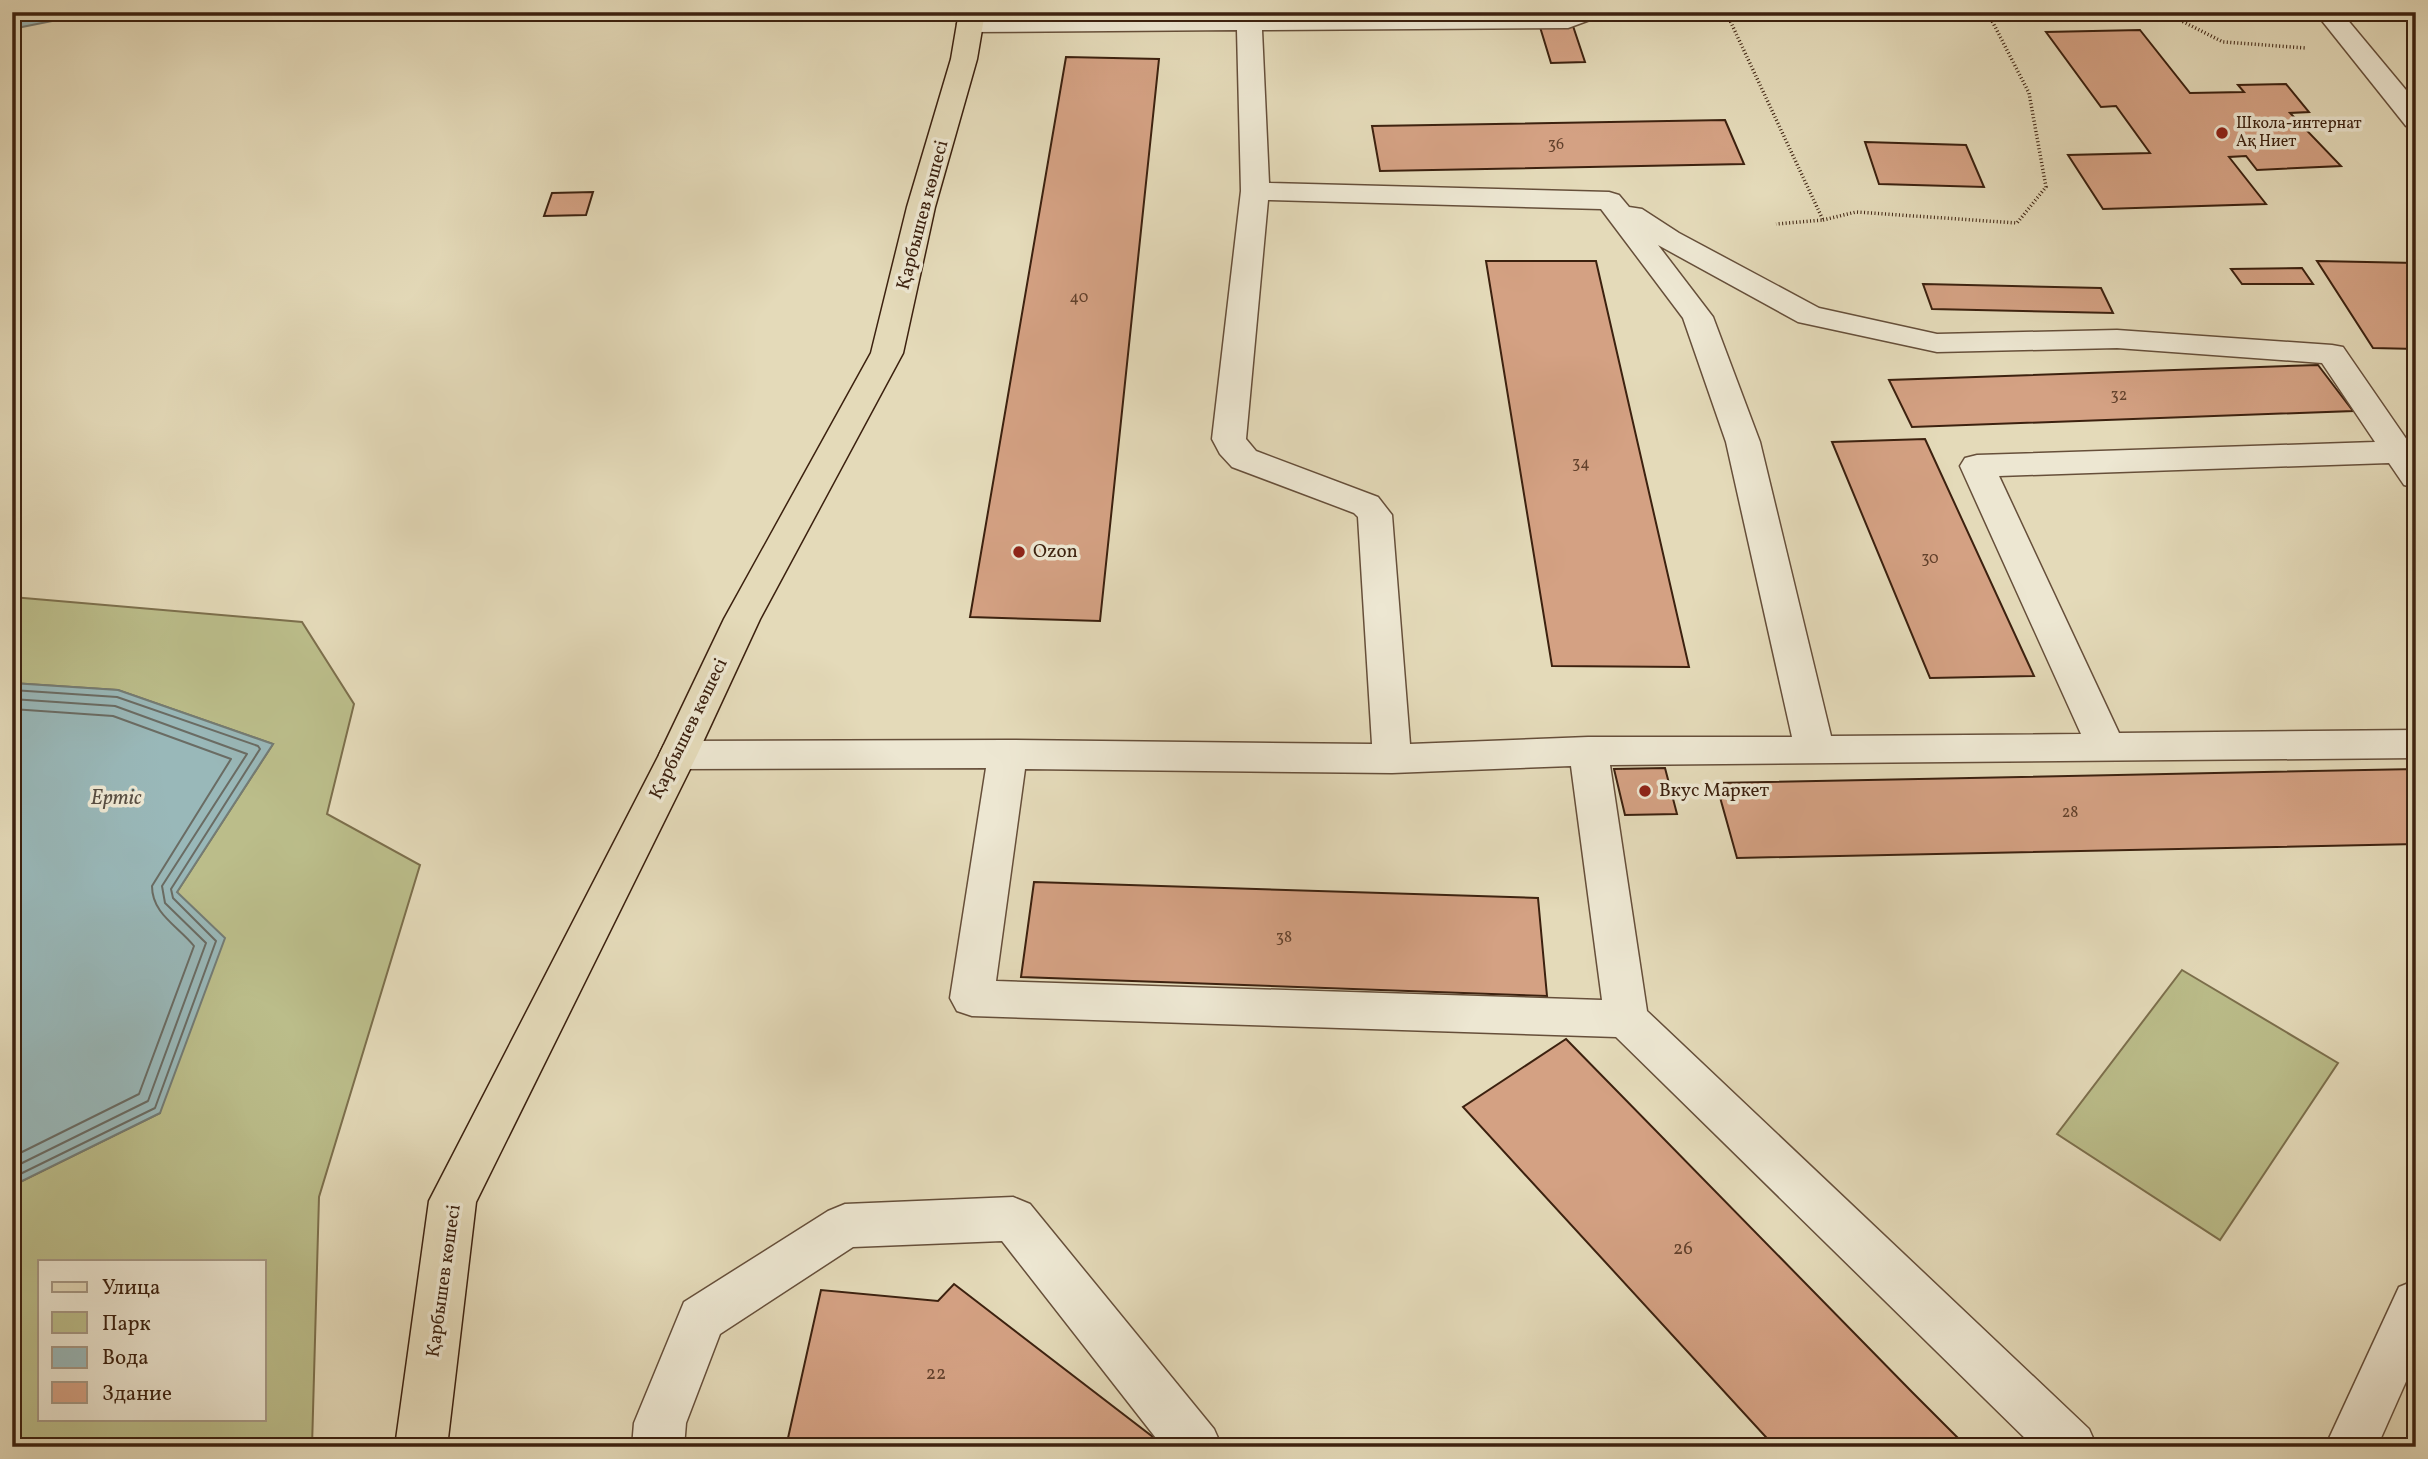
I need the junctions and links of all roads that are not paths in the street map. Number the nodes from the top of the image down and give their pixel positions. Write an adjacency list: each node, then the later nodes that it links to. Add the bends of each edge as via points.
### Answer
1 (1589, 12): 3 (street, via 1568,20)
2 (2327, 12): 5 (street)
3 (1249, 17): 4 (street); 6 (street)
4 (971, 18): 14 (main road, Қарбышев көшесі, via 887,353 742,619)
5 (2416, 120)
6 (1255, 191): 7 (street); 15 (street, via 1229,439 1244,459 1366,505 1376,515)
7 (1609, 201): 8 (street, via 1809,315 1937,343 2117,339 2332,354); 12 (street, via 1698,317 1743,442)
8 (2407, 464): 10 (street, via 1977,466)
9 (2416, 744): 10 (street)
10 (2106, 748): 12 (street)
11 (1588, 751): 12 (street); 15 (street); 16 (street)
12 (1815, 751)
13 (1009, 754): 14 (street); 15 (street); 16 (street, via 972,998)
14 (678, 755): 18 (main road, Қарбышев көшесі, via 453,1201)
15 (1392, 759)
16 (1626, 1019): 21 (street)
17 (2416, 1303): 22 (street)
18 (421, 1447)
19 (657, 1447): 20 (street, via 660,1423 701,1318 845,1226 1013,1219)
20 (1196, 1447)
21 (2071, 1447)
22 (2351, 1447)

